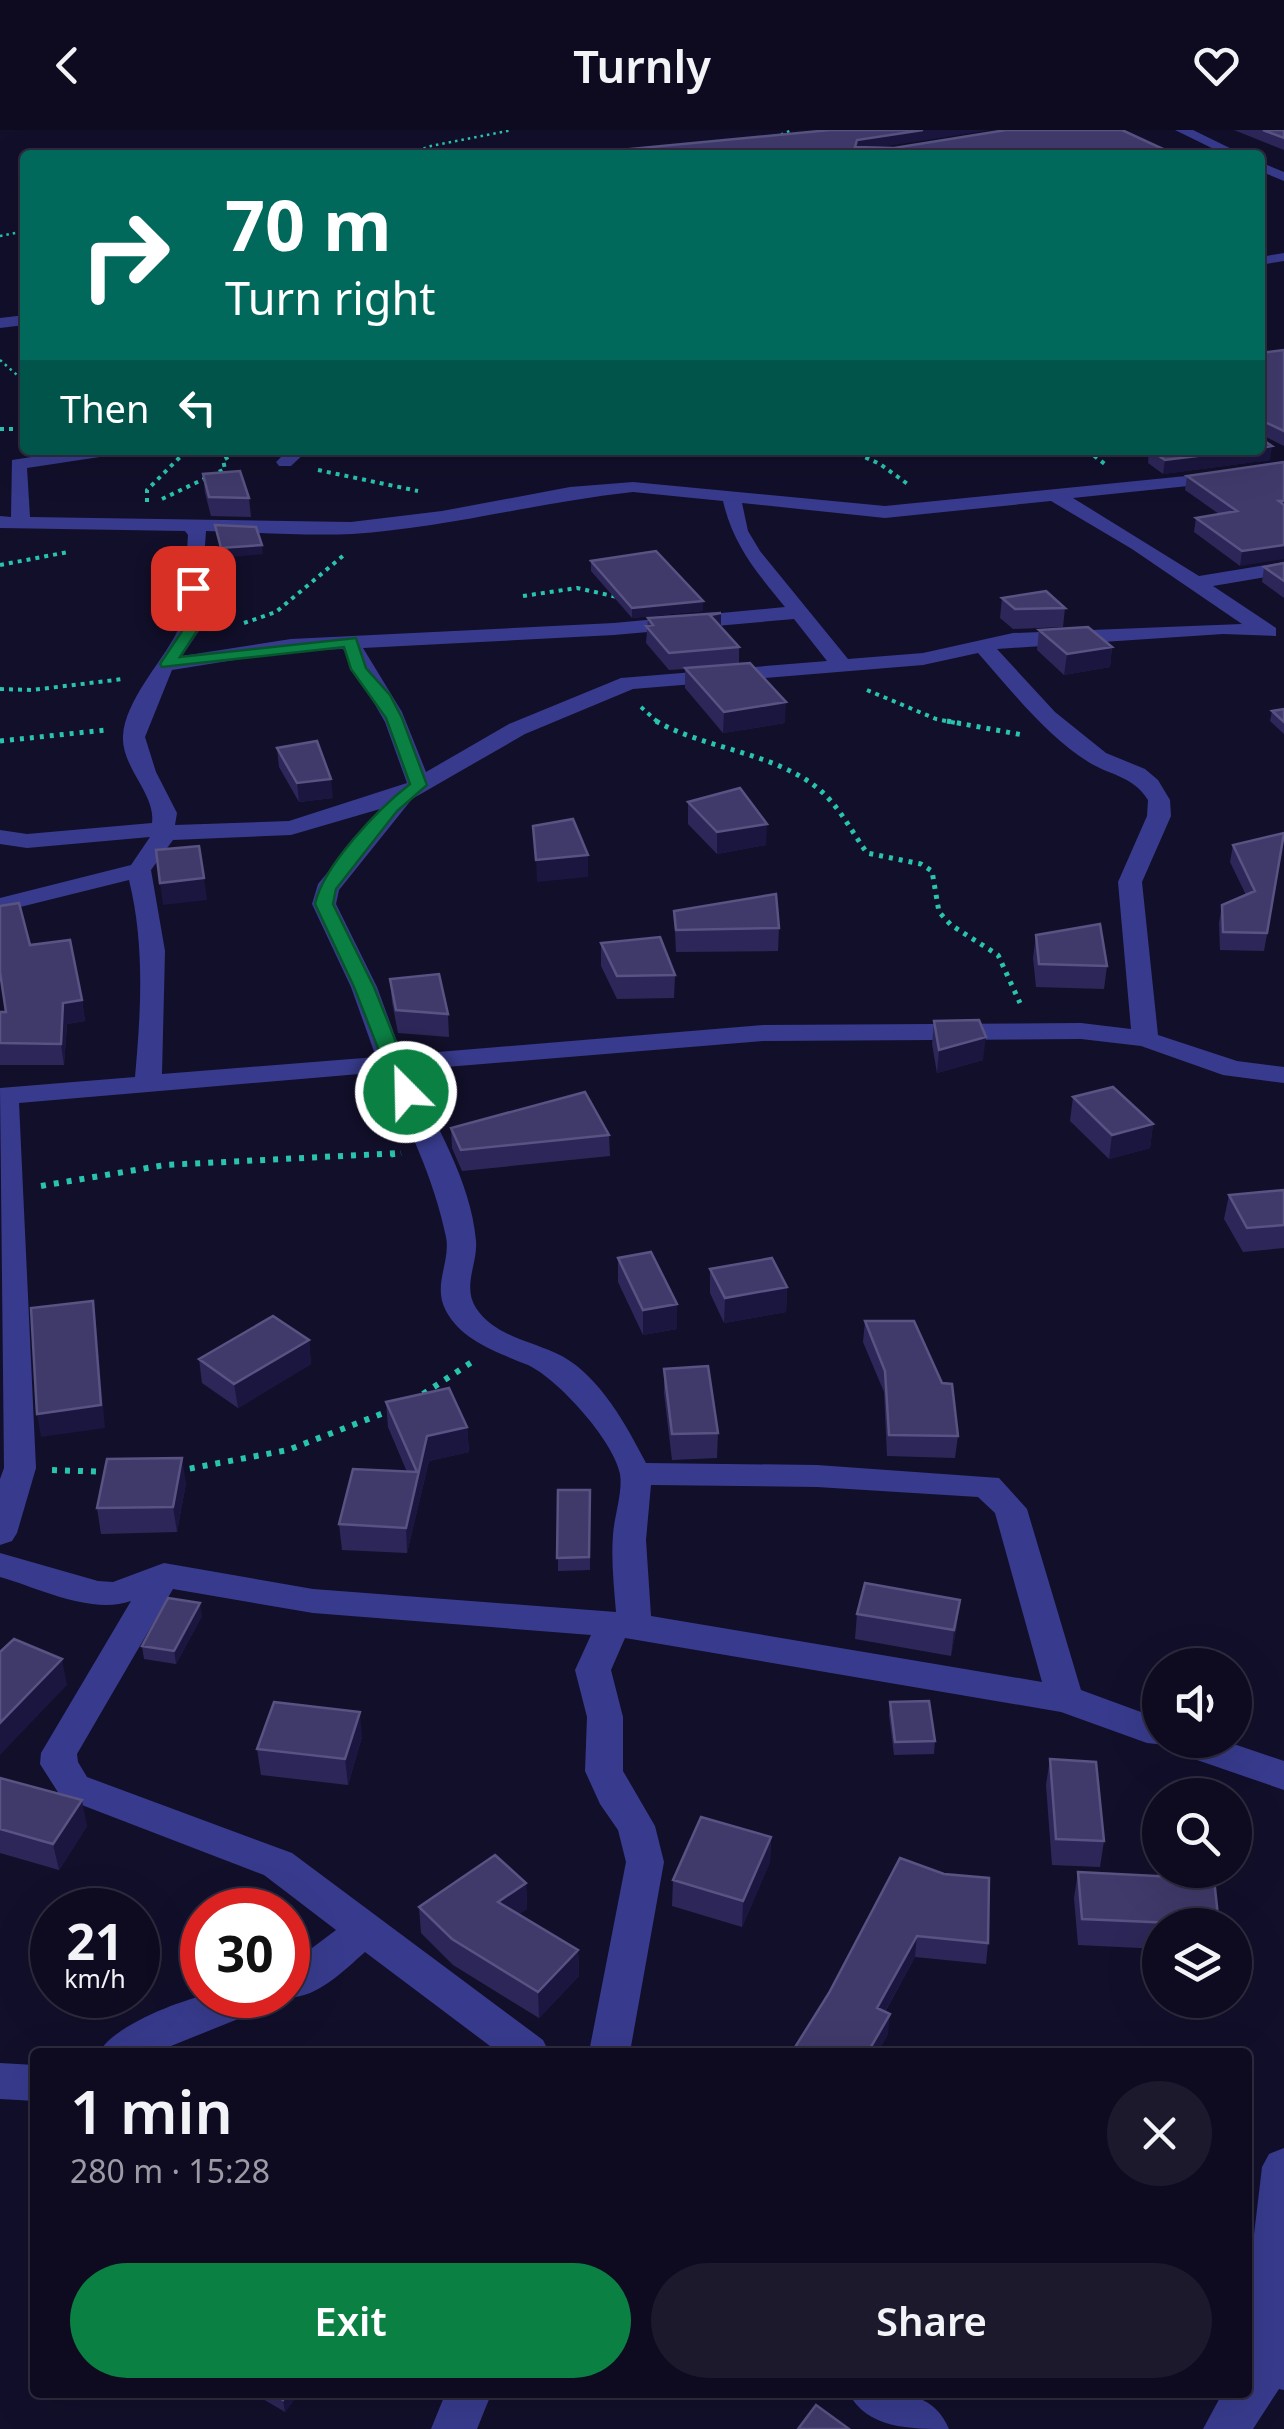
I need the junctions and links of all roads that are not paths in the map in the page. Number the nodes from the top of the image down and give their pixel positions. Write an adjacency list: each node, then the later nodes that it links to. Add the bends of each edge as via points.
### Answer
1 (1182, 130): 2 (street)
2 (1227, 150)
3 (1265, 168): 4 (street, via 1284,177)
4 (1265, 180)
5 (79, 455): 10 (street, via 18,464)
6 (1284, 467): 8 (street)
7 (730, 494): 8 (street, via 874,512); 11 (street, via 582,492 351,528); 14 (street, via 751,554)
8 (1052, 494): 13 (street)
9 (0, 522): 10 (street)
10 (21, 522): 11 (street)
11 (191, 526): 19 (street, via 198,534 191,619 186,640)
12 (1284, 568): 13 (street)
13 (1195, 583): 15 (street)
14 (798, 612): 16 (street, via 614,629); 18 (street)
15 (1280, 640): 17 (street, via 1192,629)
16 (351, 641): 19 (street); 20 (street, via 359,669 394,718)
17 (982, 646): 18 (street); 25 (street, via 1047,717 1098,758 1150,784 1159,800 1159,816 1130,882)
18 (842, 665): 20 (street, via 633,682 516,729)
19 (164, 667): 21 (street, via 134,737 165,813)
20 (411, 790): 21 (street, via 291,828); 26 (street, via 335,878 324,904)
21 (162, 831): 22 (street); 23 (street)
22 (0, 838)
23 (139, 870): 24 (street); 28 (street, via 156,972)
24 (0, 905)
25 (1146, 1039): 26 (street, via 1082,1031 763,1032); 27 (street, via 1233,1069)
26 (392, 1064): 28 (street); 30 (street, via 455,1210 462,1244 456,1300 471,1324 568,1376 606,1418)
27 (1284, 1075)
28 (148, 1084): 29 (street)
29 (2, 1096): 31 (street, via 20,1468)
30 (636, 1474): 34 (street); 35 (street, via 986,1486 1010,1508)
31 (0, 1533)
32 (0, 1566): 33 (street, via 115,1594)
33 (164, 1575): 34 (street, via 313,1601); 39 (street, via 59,1753 63,1773 88,1795 278,1864)
34 (623, 1626): 35 (street); 44 (street, via 593,1670 605,1717 604,1771 636,1826 645,1862)
35 (1065, 1699): 36 (street)
36 (1142, 1726)
37 (1232, 1758): 38 (street)
38 (1284, 1776)
39 (365, 1929): 40 (street); 43 (street)
40 (310, 1975)
41 (193, 2018): 42 (street)
42 (127, 2048)
43 (523, 2048)
44 (610, 2048)
45 (0, 2081): 46 (street)
46 (30, 2083)
47 (1284, 2167): 48 (street, via 1268,2300)
48 (1276, 2366): 49 (street)
49 (1252, 2396)
50 (467, 2398): 53 (street)
51 (881, 2398): 54 (street)
52 (1251, 2398): 55 (street)
53 (454, 2429)
54 (926, 2429)
55 (1226, 2429)

